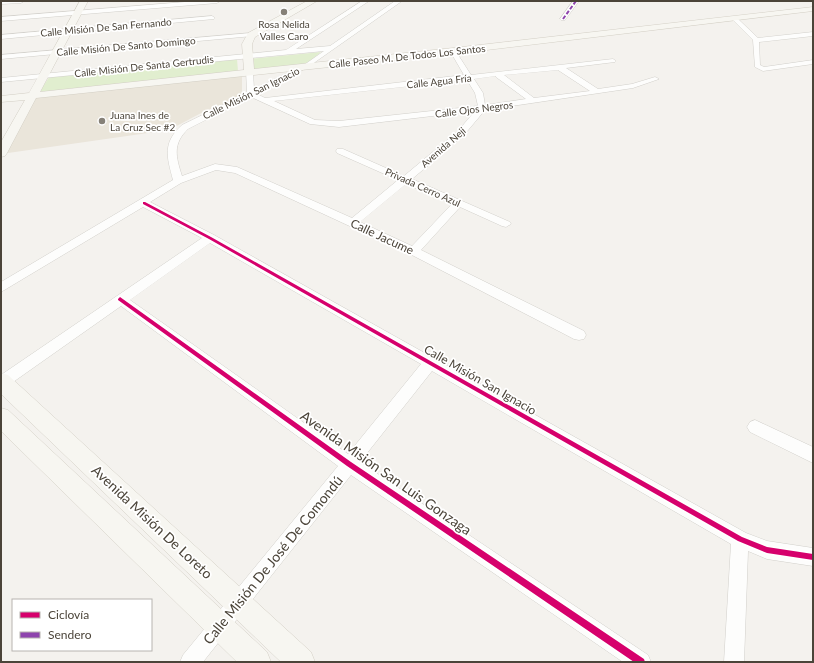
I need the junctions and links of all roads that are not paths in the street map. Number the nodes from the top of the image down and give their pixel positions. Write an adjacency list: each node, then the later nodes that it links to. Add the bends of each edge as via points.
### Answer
1 (21, 1): 8 (street)
2 (84, 1): 10 (main road)
3 (217, 1): 12 (street)
4 (313, 1): 17 (main road)
5 (366, 1): 23 (street, Calle Misión De Santa Gertrudis)
6 (399, 1): 20 (street, Calle Misión San Ignacio)
7 (576, 1): 13 (street)
8 (1, 2)
9 (813, 9): 14 (main road, Calle Paseo M. De Todos Los Santos)
10 (78, 12): 11 (street); 12 (street); 15 (main road)
11 (1, 19)
12 (212, 19): 15 (street, Calle Misión De San Fernando); 17 (street, Calle Misión De Santo Domingo); 22 (street, Calle Misión De Santo Domingo)
13 (563, 19)
14 (735, 19): 19 (street); 21 (main road, Calle Paseo M. De Todos Los Santos)
15 (68, 31): 18 (street, Calle Misión De San Fernando); 22 (main road)
16 (813, 34): 19 (street)
17 (252, 35): 24 (main road, via 247,44)
18 (1, 37)
19 (756, 40): 27 (street, via 759,68)
20 (331, 48): 23 (street, Calle Misión De Santa Gertrudis); 28 (street, Calle Misión San Ignacio)
21 (453, 51): 28 (main road, Calle Paseo M. De Todos Los Santos); 33 (street)
22 (55, 52): 25 (street, Calle Misión De Santo Domingo); 32 (main road)
23 (288, 52): 24 (street, Calle Misión De Santa Gertrudis)
24 (248, 56): 30 (main road); 32 (street, Calle Misión De Santa Gertrudis)
25 (1, 58)
26 (613, 61): 29 (street, Calle Agua Fría)
27 (813, 62)
28 (306, 66): 30 (main road, Calle Paseo M. De Todos Los Santos); 37 (street, Calle Misión San Ignacio)
29 (561, 68): 31 (street, Calle Agua Fría); 36 (street)
30 (250, 72): 37 (street); 38 (main road, Calle Paseo M. De Todos Los Santos)
31 (499, 75): 33 (street, Calle Agua Fría); 41 (street)
32 (42, 76): 35 (street, Calle Misión De Santa Gertrudis); 38 (main road)
33 (470, 78): 40 (street, Calle Agua Fría); 42 (street, via 479,93)
34 (655, 79): 36 (street, Calle Ojos Negros, via 633,86)
35 (1, 80)
36 (597, 92): 41 (street, Calle Ojos Negros)
37 (251, 94): 40 (street); 46 (street, Calle Misión San Ignacio, via 193,121 180,130 173,140 171,154)
38 (33, 95): 39 (main road, Calle Paseo M. De Todos Los Santos); 44 (main road)
39 (1, 99)
40 (265, 100): 42 (street, Calle Ojos Negros, via 313,122 339,124)
41 (533, 101): 42 (street, Calle Ojos Negros)
42 (482, 108): 45 (street, Avenida Neji, via 461,133)
43 (340, 151): 45 (street, Privada Cerro Azul)
44 (1, 153)
45 (405, 180): 48 (street, Privada Cerro Azul); 49 (street, Avenida Neji)
46 (178, 182): 47 (street); 49 (street, Calle Jacume, via 215,167 237,170)
47 (144, 203): 51 (street, Calle Misión San Ignacio); 53 (street)
48 (458, 203): 50 (street, Privada Cerro Azul); 52 (street)
49 (353, 223): 52 (street, Calle Jacume)
50 (506, 224)
51 (210, 238): 54 (street); 56 (street, Calle Misión San Ignacio)
52 (414, 251): 55 (street, Calle Jacume)
53 (1, 288)
54 (120, 299): 57 (street); 61 (street, Avenida Misión San Luis Gonzaga)
55 (579, 335)
56 (430, 363): 61 (street, Calle Misión De José De Comondú); 62 (street, Calle Misión San Ignacio)
57 (2, 382): 64 (main road, Avenida Misión De Loreto)
58 (1, 417): 65 (main road)
59 (755, 427): 60 (street)
60 (813, 455)
61 (349, 464): 64 (street, Calle Misión De José De Comondú); 69 (street, Avenida Misión San Luis Gonzaga)
62 (740, 539): 63 (street, Calle Misión San Ignacio, via 767,550); 70 (street)
63 (813, 557)
64 (239, 603): 65 (street, Calle Misión De José De Comondú); 68 (main road, Avenida Misión De Loreto)
65 (221, 626): 66 (street, Calle Misión De José De Comondú); 67 (main road)
66 (190, 662)
67 (257, 662)
68 (301, 662)
69 (641, 662)
70 (734, 662)

